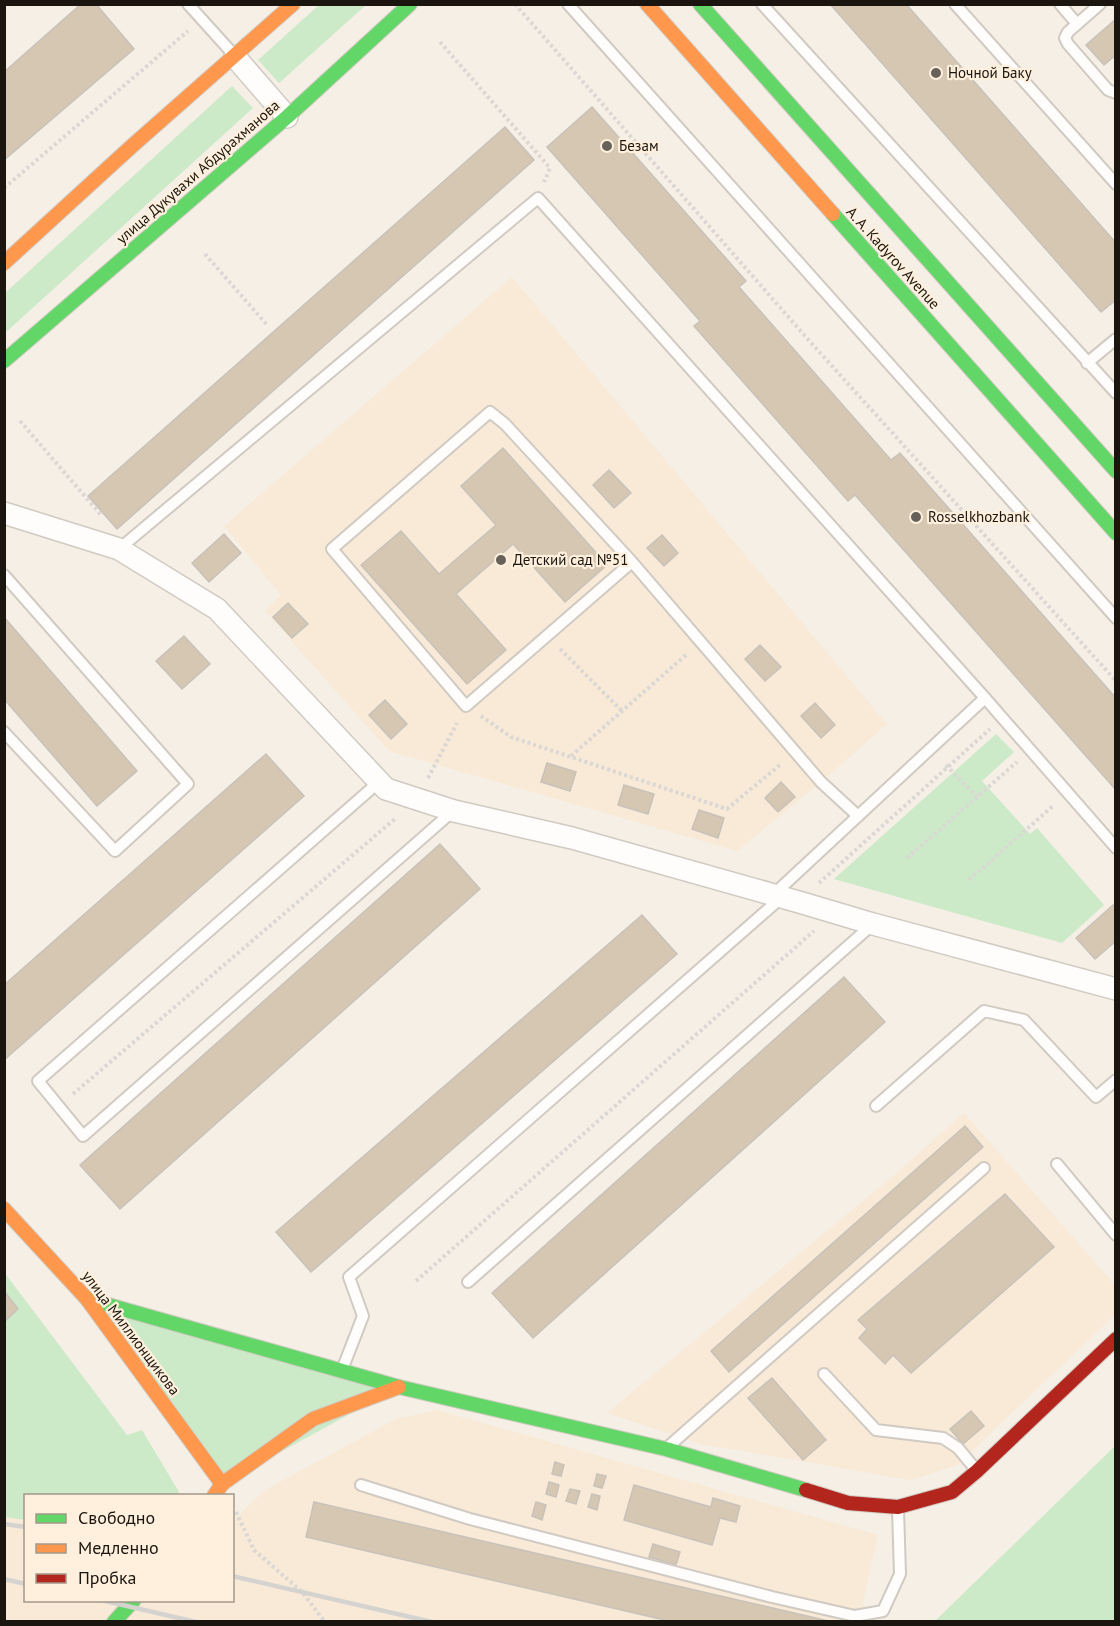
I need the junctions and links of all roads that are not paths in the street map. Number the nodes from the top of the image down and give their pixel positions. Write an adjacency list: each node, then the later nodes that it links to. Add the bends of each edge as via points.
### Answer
1 (188, 4): 12 (lane)
2 (294, 4): 12 (street)
3 (410, 4): 14 (street, улица Дукувахи Абдурахманова)
4 (568, 4): 27 (lane)
5 (647, 4): 23 (street, A. A. Kadyrov Avenue)
6 (700, 4): 21 (street, A. A. Kadyrov Avenue)
7 (762, 4): 19 (lane)
8 (955, 4): 15 (lane)
9 (1060, 4): 11 (lane)
10 (1100, 4): 11 (lane)
11 (1077, 24): 13 (lane, via 1065,38 1068,44 1108,90)
12 (235, 57): 14 (street); 16 (street)
13 (1116, 93)
14 (287, 117): 18 (street, улица Дукувахи Абдурахманова)
15 (1116, 184)
16 (4, 263)
17 (1116, 339): 19 (lane)
18 (4, 361)
19 (1088, 363): 20 (lane)
20 (1116, 393)
21 (1116, 471)
22 (4, 513): 24 (street)
23 (1116, 533)
24 (122, 547): 28 (lane, via 538,198); 30 (street, via 217,609)
25 (632, 562): 25 (lane, via 490,412 332,549 466,706); 32 (lane, via 821,782)
26 (4, 575): 29 (lane, via 188,784 115,851)
27 (1116, 618)
28 (985, 698): 32 (lane); 33 (lane)
29 (4, 732)
30 (380, 781): 31 (street, via 386,789); 31 (lane, via 38,1081 83,1136)
31 (454, 810): 34 (street, via 572,838)
32 (858, 816): 34 (lane)
33 (1116, 848)
34 (784, 898): 35 (street); 46 (lane, via 350,1277 363,1316)
35 (873, 924): 36 (street); 43 (lane)
36 (1116, 989)
37 (1116, 1080): 38 (lane, via 1096,1097 1024,1020 984,1011)
38 (876, 1106)
39 (1057, 1164): 42 (lane)
40 (984, 1168): 49 (lane)
41 (4, 1209): 44 (street, улица Миллионщикова)
42 (1116, 1235)
43 (468, 1282)
44 (87, 1299): 46 (street); 52 (street, улица Миллионщикова)
45 (1116, 1339): 50 (street)
46 (341, 1371): 48 (street)
47 (824, 1374): 50 (lane, via 876,1430 943,1438 958,1448)
48 (399, 1387): 49 (street); 52 (street, via 313,1419)
49 (666, 1449): 53 (street, via 848,1503)
50 (977, 1471): 53 (street, via 952,1492)
51 (361, 1485): 53 (lane, via 470,1519 855,1616 883,1611 900,1574)
52 (218, 1490)
53 (898, 1507)
54 (132, 1602): 55 (street)
55 (114, 1622)

